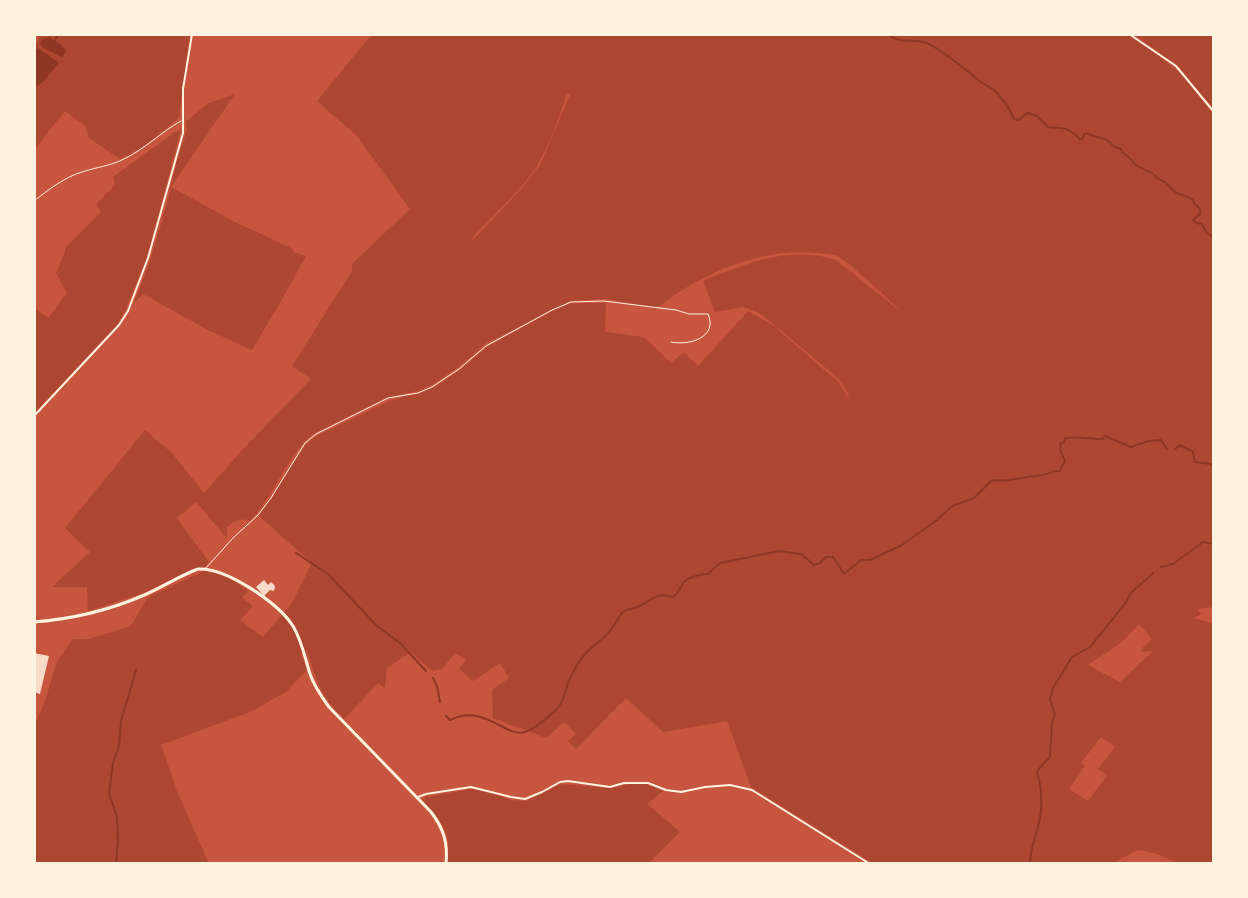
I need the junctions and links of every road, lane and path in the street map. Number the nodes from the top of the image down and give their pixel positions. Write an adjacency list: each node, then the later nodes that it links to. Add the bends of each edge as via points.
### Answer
1 (192, 34): 4 (street)
2 (1129, 34): 3 (street, via 1176,66)
3 (1214, 112)
4 (183, 120): 5 (lane, via 135,153 79,173); 7 (street, via 148,258 128,311)
5 (34, 201)
6 (671, 342): 8 (lane, via 700,338 710,330 708,314 604,301 571,302 552,310 486,346 432,387 388,398 316,434 258,515)
7 (34, 416)
8 (206, 568): 9 (street, via 116,606); 10 (street, via 237,579 284,614 323,699)
9 (34, 622)
10 (417, 798): 11 (street, via 441,825); 12 (street, via 471,787 525,799 568,781 610,787 648,783 681,792 730,785 752,790)
11 (446, 864)
12 (870, 864)

